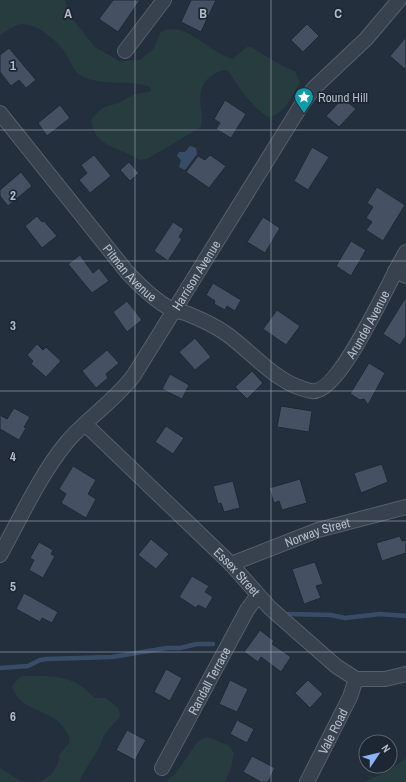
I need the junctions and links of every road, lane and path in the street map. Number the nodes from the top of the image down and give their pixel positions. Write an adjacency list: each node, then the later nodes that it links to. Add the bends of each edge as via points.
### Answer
1 (164, 0): 3 (street)
2 (399, 0): 7 (street, Harrison Avenue, via 374,30 322,80 302,104)
3 (125, 51)
4 (0, 113): 7 (street, Pitman Avenue, via 127,272 150,295)
5 (406, 252): 6 (street, Arundel Avenue)
6 (400, 274): 8 (street, Arundel Avenue, via 360,341 338,373)
7 (173, 310): 8 (street, Pitman Avenue, via 216,327 275,374 295,386 312,392); 9 (street, Harrison Avenue, via 128,383)
8 (321, 389)
9 (85, 424): 11 (street, Harrison Avenue, via 58,455); 12 (street, Essex Street)
10 (406, 507): 12 (street, Norway Street, via 318,530)
11 (0, 555)
12 (231, 564): 13 (street, Essex Street)
13 (258, 595): 15 (street, Essex Street, via 321,654); 16 (street, Randall Terrace, via 247,610)
14 (406, 674): 15 (street, Essex Street, via 385,679)
15 (356, 678): 17 (street, Vale Road, via 350,697)
16 (162, 768)
17 (307, 782)

